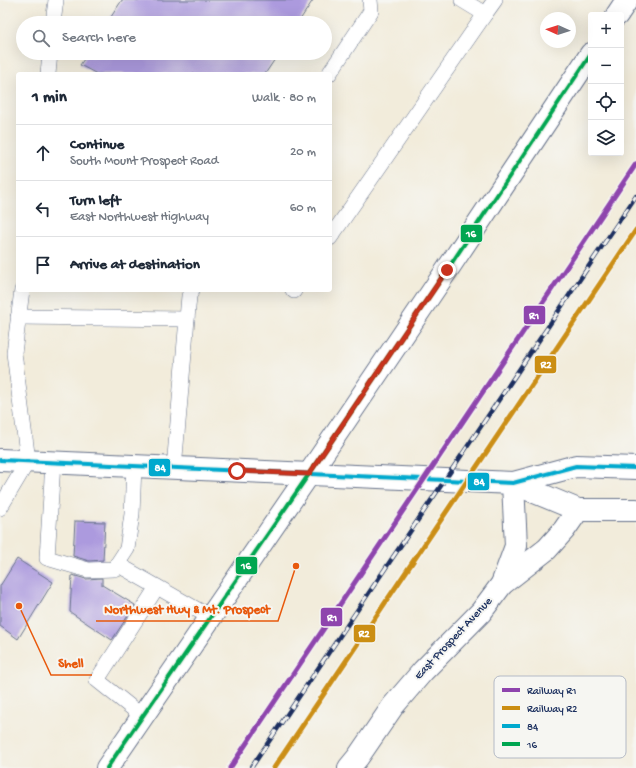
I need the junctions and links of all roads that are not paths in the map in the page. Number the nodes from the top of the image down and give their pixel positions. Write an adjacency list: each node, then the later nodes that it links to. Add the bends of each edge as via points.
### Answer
1 (56, 0): 8 (lane)
2 (462, 0): 7 (lane)
3 (495, 0): 7 (lane)
4 (627, 0): 6 (main road)
5 (373, 4): 12 (lane)
6 (619, 12)
7 (485, 14): 13 (lane)
8 (55, 16)
9 (588, 58): 24 (main road)
10 (49, 60): 11 (lane)
11 (48, 72)
12 (330, 72)
13 (332, 235)
14 (22, 292): 16 (lane)
15 (191, 292): 17 (lane)
16 (18, 317): 17 (lane); 19 (lane, via 14,353)
17 (187, 319): 22 (lane)
18 (0, 460): 19 (main road)
19 (28, 462): 20 (main road); 26 (lane)
20 (53, 463): 21 (main road); 29 (lane, via 47,558 88,570 114,569)
21 (134, 466): 22 (main road); 29 (lane, via 132,514 127,549)
22 (174, 468): 24 (main road)
23 (636, 468): 25 (main road, via 576,466)
24 (309, 474): 25 (main road); 32 (main road)
25 (513, 483): 27 (main road); 30 (main road, East Prospect Avenue, via 516,546)
26 (0, 508)
27 (578, 510): 28 (main road); 30 (main road, via 547,549)
28 (636, 510)
29 (117, 564): 31 (lane)
30 (502, 584): 34 (main road, East Prospect Avenue, via 481,612 393,706)
31 (157, 587): 32 (lane); 33 (lane, via 97,680)
32 (210, 617): 33 (main road)
33 (142, 716): 35 (main road)
34 (353, 764)
35 (107, 768)

